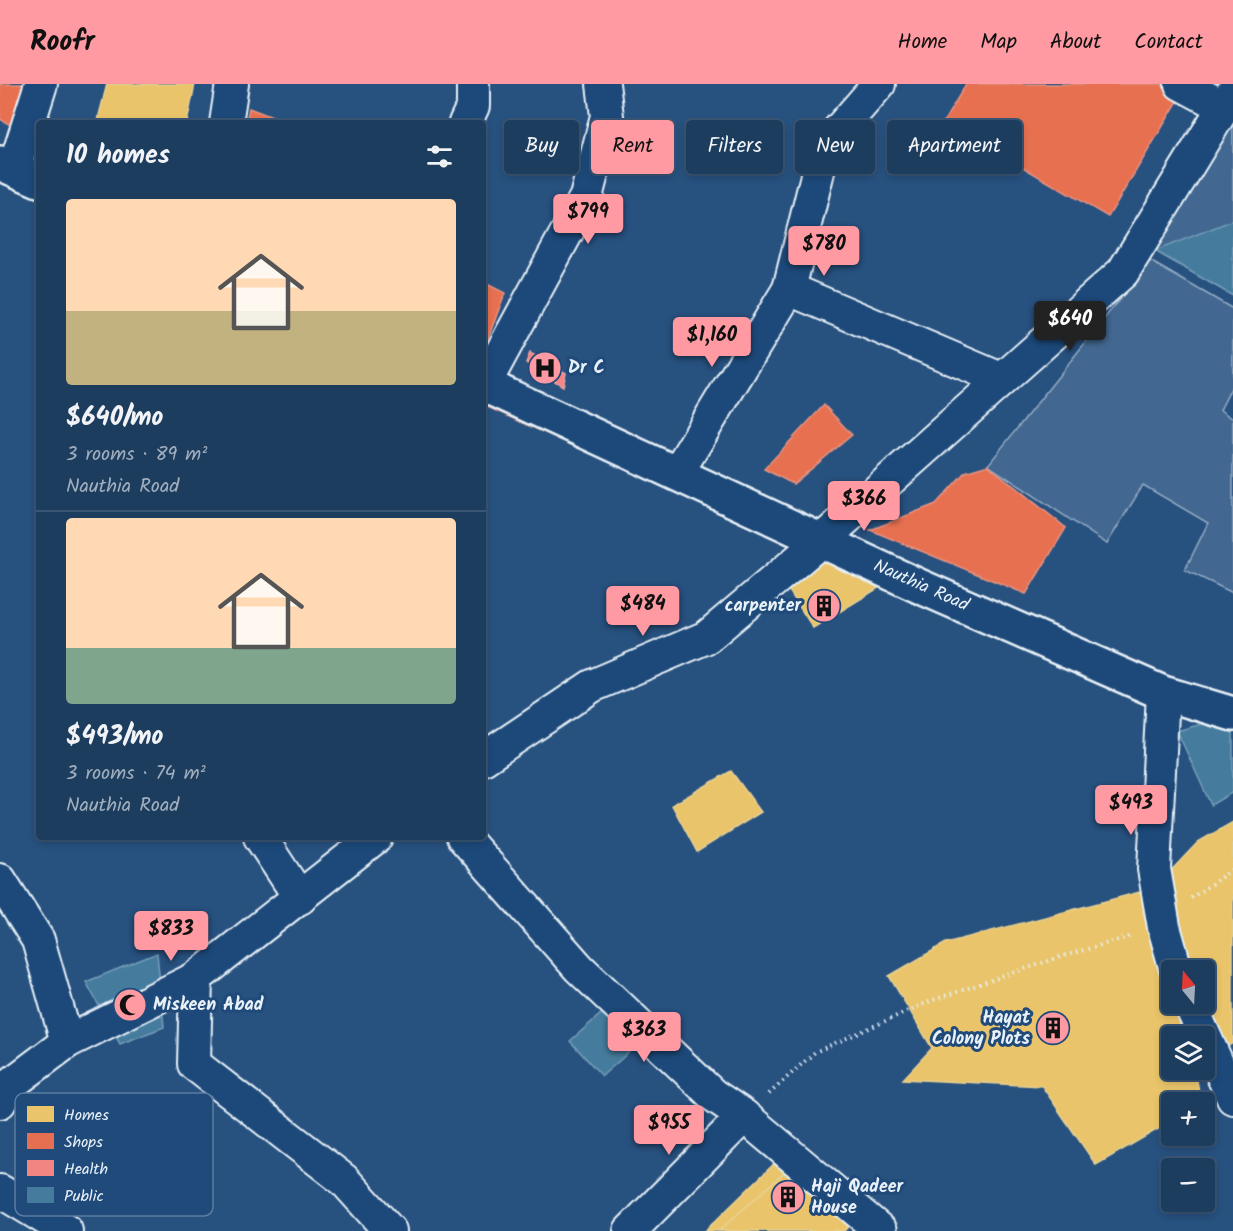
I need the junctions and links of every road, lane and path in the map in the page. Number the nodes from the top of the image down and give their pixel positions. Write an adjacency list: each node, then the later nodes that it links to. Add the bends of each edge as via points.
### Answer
1 (41, 84): 10 (street)
2 (232, 84): 8 (street)
3 (473, 84): 9 (street, via 473,106)
4 (603, 84): 12 (street, via 607,116 586,197)
5 (879, 84): 11 (street, via 824,147)
6 (1181, 84): 7 (street)
7 (1228, 100): 13 (street, via 1123,272)
8 (226, 120)
9 (466, 120)
10 (18, 171)
11 (789, 289): 13 (street); 15 (street)
12 (486, 379)
13 (1001, 379): 16 (street)
14 (486, 385): 15 (main road, Nauthia Road)
15 (676, 473): 16 (main road, Nauthia Road)
16 (822, 540): 17 (main road, Nauthia Road); 19 (street, via 706,637 592,686)
17 (1163, 693): 18 (main road, Nauthia Road); 26 (street, via 1154,869)
18 (1233, 714)
19 (486, 757)
20 (262, 840): 25 (street)
21 (372, 840): 25 (street)
22 (466, 840): 33 (street, via 579,968 714,1095)
23 (1233, 869): 26 (path)
24 (0, 880): 30 (street, via 38,940)
25 (300, 898): 28 (street)
26 (1163, 922): 27 (street); 33 (path, via 933,1000 825,1047)
27 (1173, 960)
28 (196, 978): 30 (street); 38 (street, via 195,1065 344,1180)
29 (1195, 1014): 31 (street)
30 (68, 1042): 32 (street, via 7,1087)
31 (1233, 1098)
32 (0, 1102)
33 (744, 1116): 39 (street); 40 (street)
34 (0, 1191): 35 (street)
35 (15, 1200)
36 (41, 1216): 37 (street)
37 (66, 1231)
38 (390, 1231)
39 (630, 1231)
40 (881, 1231)

